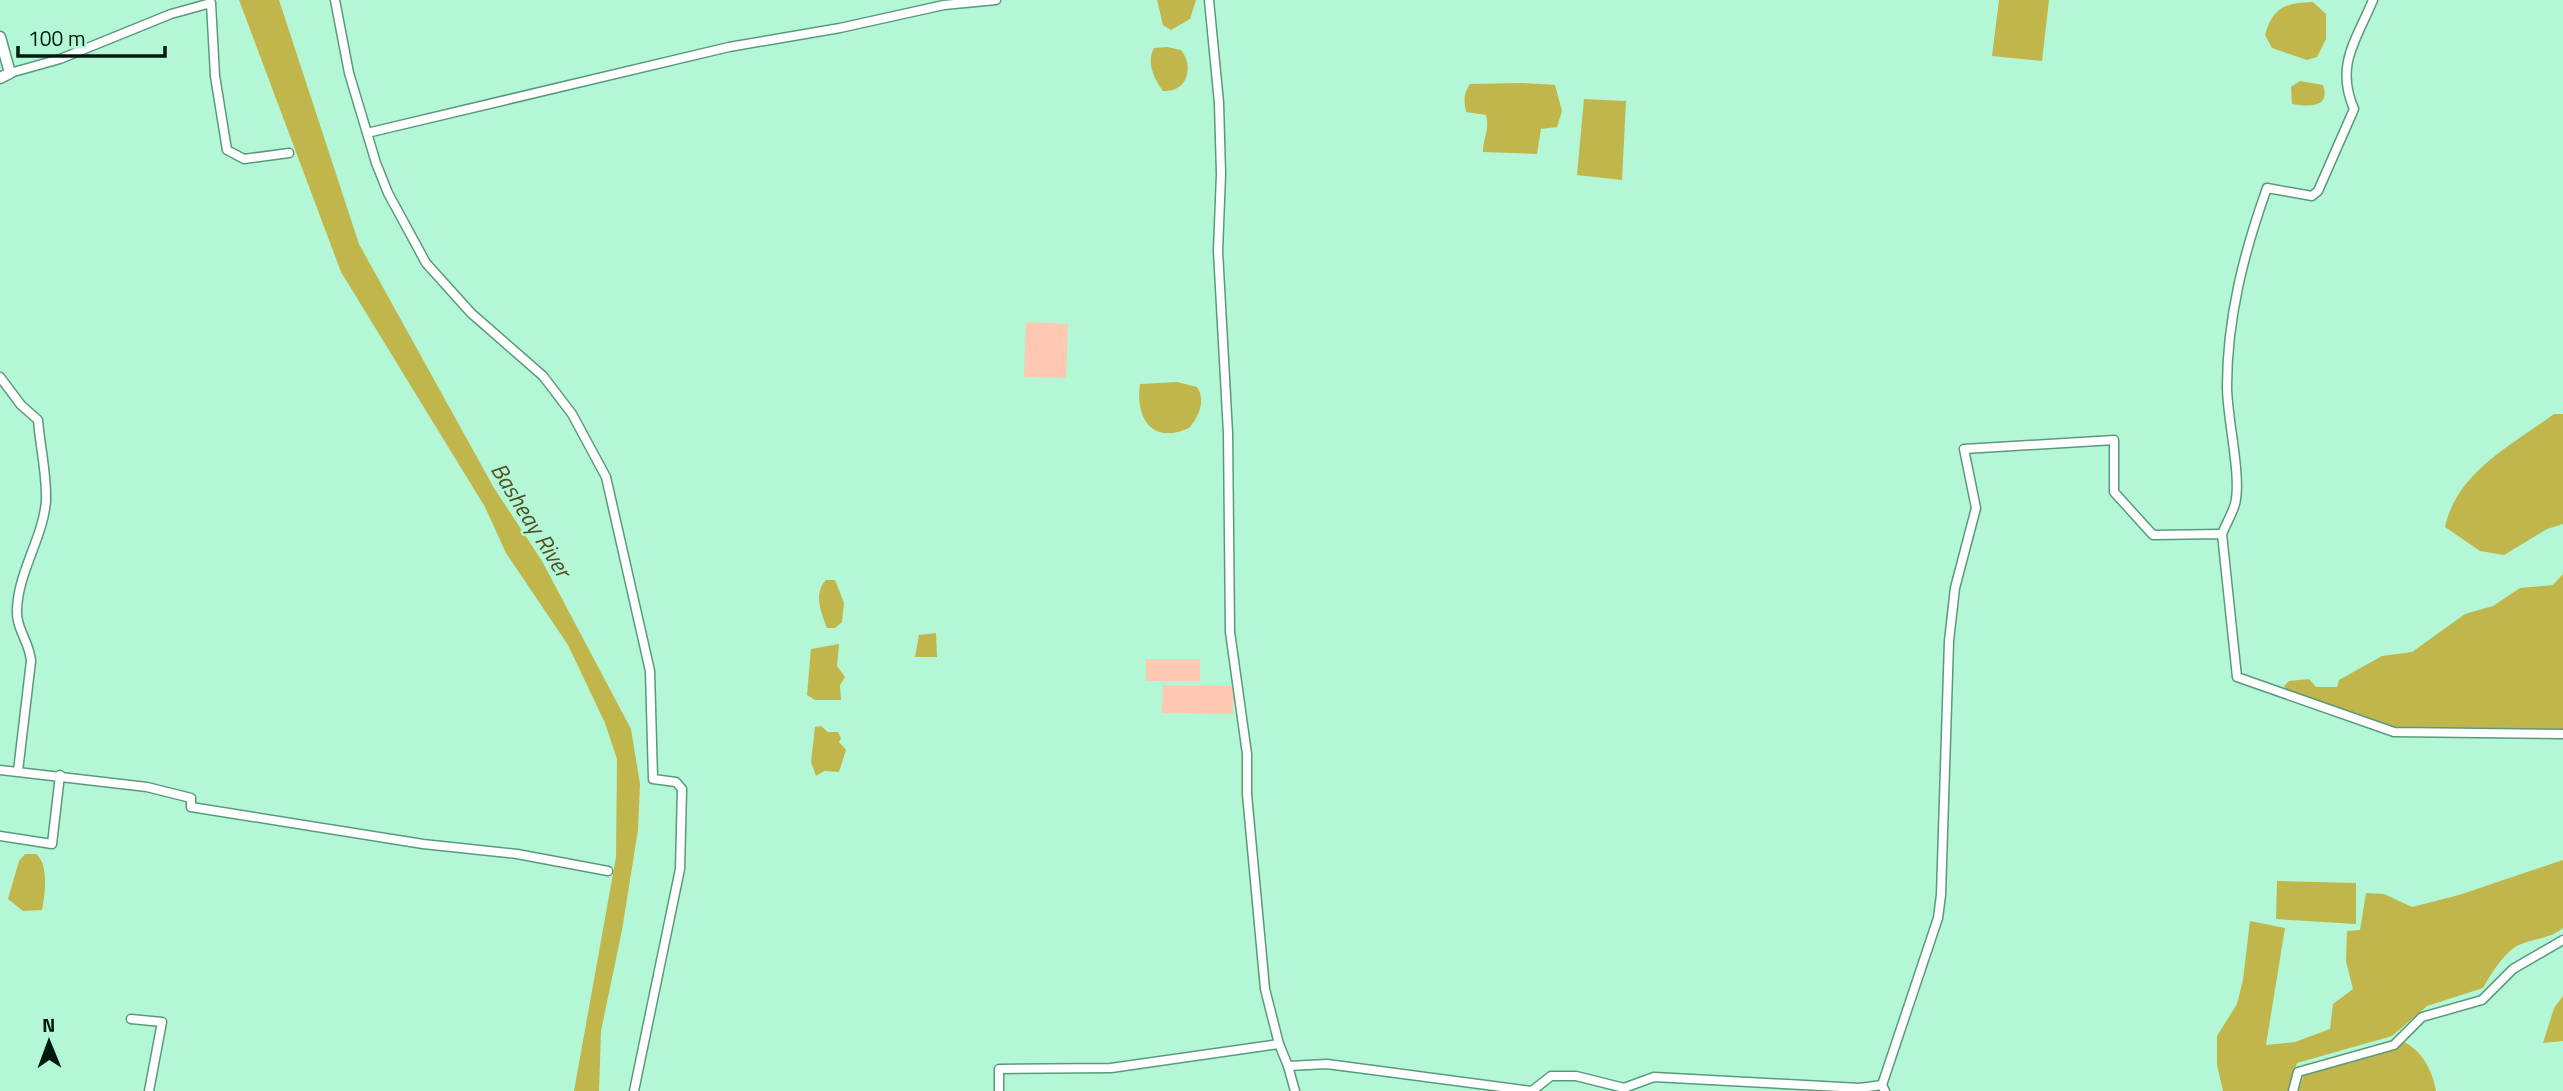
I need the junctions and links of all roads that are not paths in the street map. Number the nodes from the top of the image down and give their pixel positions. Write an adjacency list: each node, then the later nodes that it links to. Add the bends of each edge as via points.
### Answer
1 (335, 0): 8 (street)
2 (996, 0): 8 (street, via 944,5 729,47)
3 (1209, 0): 20 (street, via 1219,115 1218,251 1228,433 1230,632 1247,754 1265,989)
4 (2373, 0): 11 (street, via 2345,66 2344,81 2354,109 2318,191 2297,196 2267,188 2257,217 2235,295 2228,358 2235,503)
5 (210, 1): 7 (street); 9 (street, via 215,76 227,150 244,159)
6 (0, 37): 7 (street)
7 (5, 76)
8 (367, 133): 24 (street, via 388,193 426,263 471,313 543,376 572,414 606,477 650,671 653,779 676,782 682,789 680,869)
9 (289, 153)
10 (0, 377): 14 (street, via 38,420 46,501 21,582 17,612 31,662)
11 (2222, 534): 12 (street, via 2237,677 2394,732); 22 (street, via 2153,535 2114,492 2114,439 1964,449 1976,508 1955,588 1949,641 1941,895 1938,918)
12 (2563, 734)
13 (0, 770): 14 (street)
14 (18, 771): 15 (street)
15 (60, 775): 16 (street, via 52,844); 17 (street, via 158,789 191,798 191,807)
16 (0, 836)
17 (608, 871)
18 (2563, 940): 27 (street, via 2513,969 2482,1000 2422,1017 2394,1045 2298,1072)
19 (131, 1019): 23 (street, via 162,1022)
20 (1279, 1044): 21 (street); 25 (street, via 1111,1068 999,1069)
21 (1288, 1066): 22 (street, via 1327,1065 1531,1091 1551,1076 1576,1076 1623,1088 1654,1077); 26 (street)
22 (1884, 1088)
23 (149, 1091)
24 (634, 1091)
25 (999, 1091)
26 (1295, 1091)
27 (2292, 1091)

